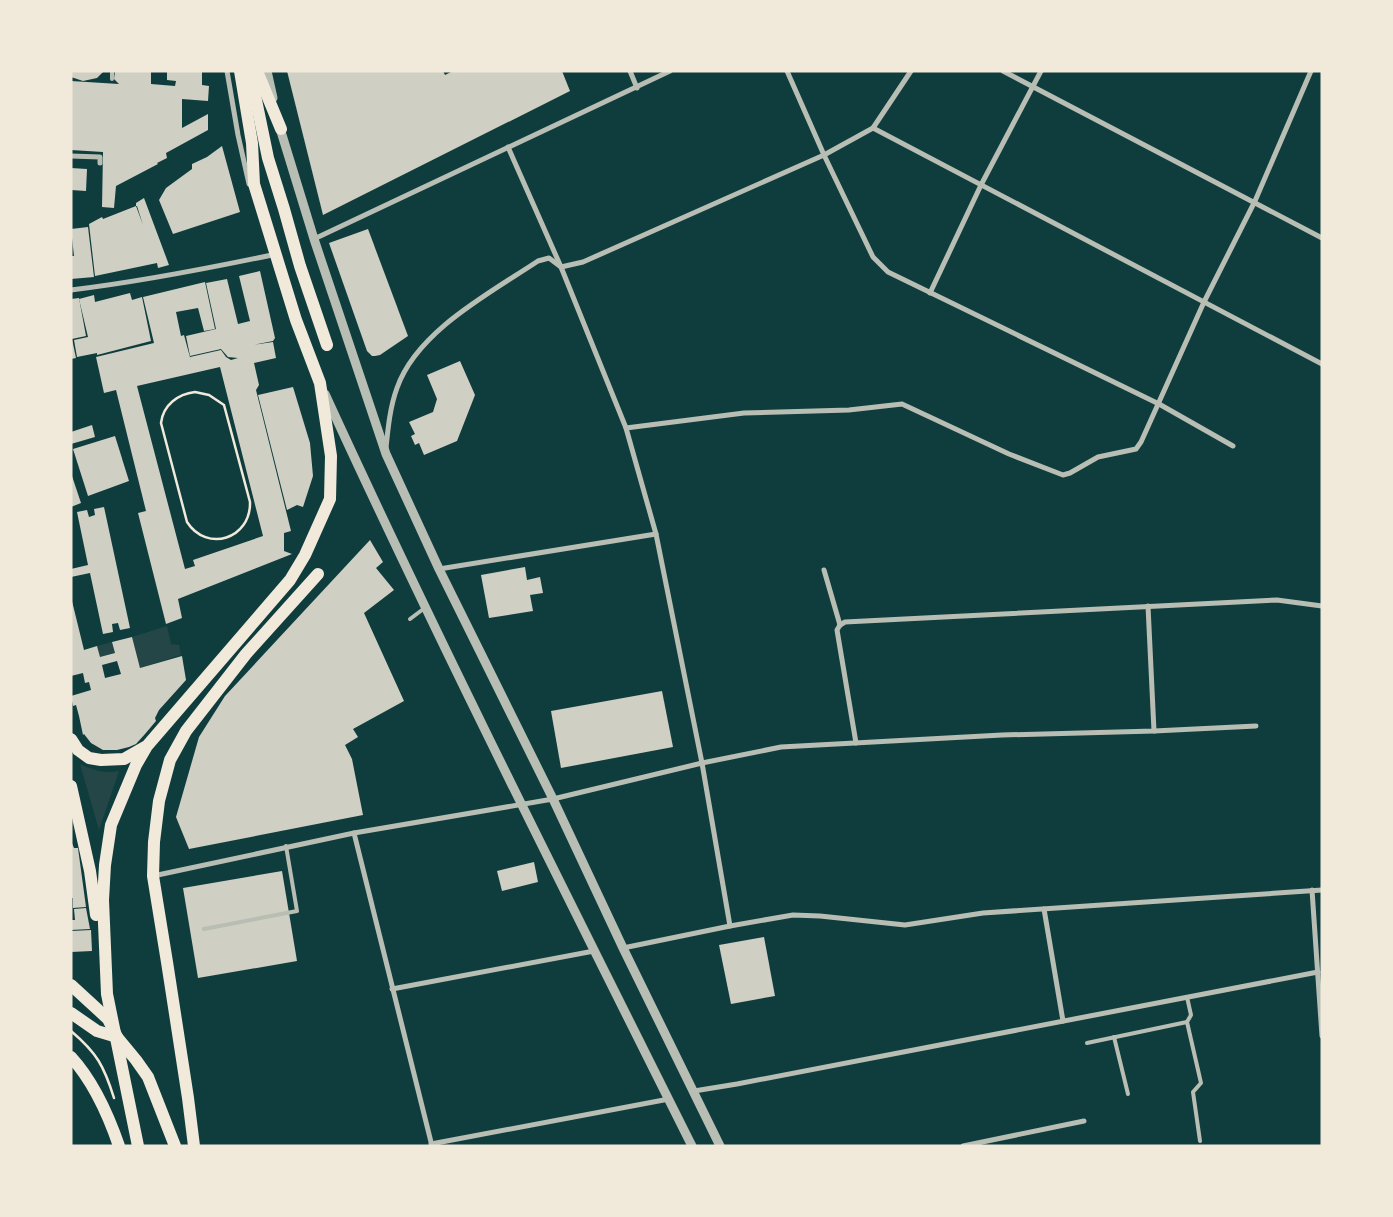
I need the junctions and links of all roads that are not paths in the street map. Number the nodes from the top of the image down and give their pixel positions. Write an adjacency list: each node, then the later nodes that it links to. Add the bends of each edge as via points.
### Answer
1 (112, 71): 14 (lane)
2 (227, 71): 27 (street, via 245,170)
3 (240, 71): 32 (main road, via 252,143 254,184)
4 (250, 71): 33 (main road, via 268,158)
5 (257, 71): 18 (main road)
6 (266, 71): 18 (street)
7 (630, 71): 16 (street)
8 (670, 71): 16 (street)
9 (787, 71): 20 (street)
10 (911, 71): 17 (street)
11 (1003, 71): 15 (street)
12 (1041, 71): 15 (street)
13 (1311, 71): 24 (street)
14 (112, 79)
15 (1033, 87): 23 (street); 24 (street)
16 (637, 88): 19 (street)
17 (873, 128): 20 (street); 23 (street)
18 (280, 129): 26 (street)
19 (508, 147): 26 (street); 28 (street)
20 (824, 155): 28 (street, via 583,262); 30 (street, via 873,257 888,272)
21 (71, 156): 22 (street, via 100,157)
22 (100, 163)
23 (982, 185): 30 (street); 31 (street)
24 (1255, 201): 25 (street); 31 (street)
25 (1322, 238)
26 (314, 239): 39 (street)
27 (272, 255): 29 (street, via 180,274); 32 (street)
28 (561, 267): 37 (street); 39 (street, via 549,258 538,261 441,327 406,369 397,387 390,412)
29 (71, 290)
30 (930, 293): 36 (street)
31 (1204, 302): 34 (street); 36 (street)
32 (296, 320): 35 (main road)
33 (327, 345)
34 (1322, 364)
35 (320, 383): 46 (street); 53 (main road, via 331,456 330,499 305,556 290,580)
36 (1159, 404): 37 (street, via 1136,449 1098,457 1063,475 1009,454 902,404 849,410 744,413); 38 (street)
37 (626, 428): 40 (street)
38 (1232, 446)
39 (386, 454): 41 (street)
40 (656, 534): 41 (street); 54 (street)
41 (439, 569): 56 (street)
42 (824, 570): 48 (street)
43 (318, 574): 60 (main road, via 246,654 186,731 170,760 159,801)
44 (1148, 606): 45 (street, via 1277,600); 48 (street, via 845,622); 50 (street)
45 (1322, 606)
46 (426, 607): 47 (lane); 57 (street)
47 (410, 619)
48 (840, 625): 52 (street, via 837,630)
49 (1256, 726): 50 (street)
50 (1154, 731): 52 (street)
51 (71, 739): 53 (main road, via 89,758 101,760 124,759)
52 (856, 743): 54 (street, via 781,747)
53 (147, 746): 71 (main road, via 112,825 105,865 103,900)
54 (702, 763): 56 (street); 64 (street)
55 (71, 786): 71 (main road, via 93,890)
56 (553, 798): 57 (street); 66 (street)
57 (522, 803): 58 (street); 67 (street)
58 (354, 833): 59 (street); 70 (street)
59 (286, 846): 60 (street); 65 (lane, via 297,910)
60 (152, 876): 90 (main road)
61 (1312, 890): 62 (street); 63 (street); 68 (street)
62 (1322, 890)
63 (1044, 909): 64 (street, via 974,914 904,925 793,915); 74 (street)
64 (730, 926): 66 (street)
65 (204, 929)
66 (623, 948): 81 (street)
67 (594, 951): 70 (street); 83 (street)
68 (1318, 972): 72 (street); 76 (street)
69 (71, 985): 77 (main road, via 108,1018)
70 (392, 989): 86 (street)
71 (107, 994): 88 (main road)
72 (1187, 997): 74 (street); 75 (lane, via 1192,1015)
73 (71, 1013): 77 (main road, via 97,1031)
74 (1063, 1021): 81 (street)
75 (1187, 1022): 78 (lane); 85 (lane, via 1200,1083 1192,1092)
76 (1322, 1036)
77 (117, 1037): 89 (main road, via 148,1077)
78 (1114, 1037): 79 (lane); 82 (lane)
79 (1087, 1043)
80 (71, 1057): 87 (main road, via 100,1099)
81 (694, 1091): 92 (street)
82 (1128, 1094)
83 (669, 1099): 86 (street); 91 (street)
84 (1084, 1121): 93 (street)
85 (1200, 1141)
86 (431, 1145)
87 (119, 1146)
88 (138, 1146)
89 (175, 1146)
90 (194, 1146)
91 (692, 1146)
92 (720, 1146)
93 (963, 1146)

